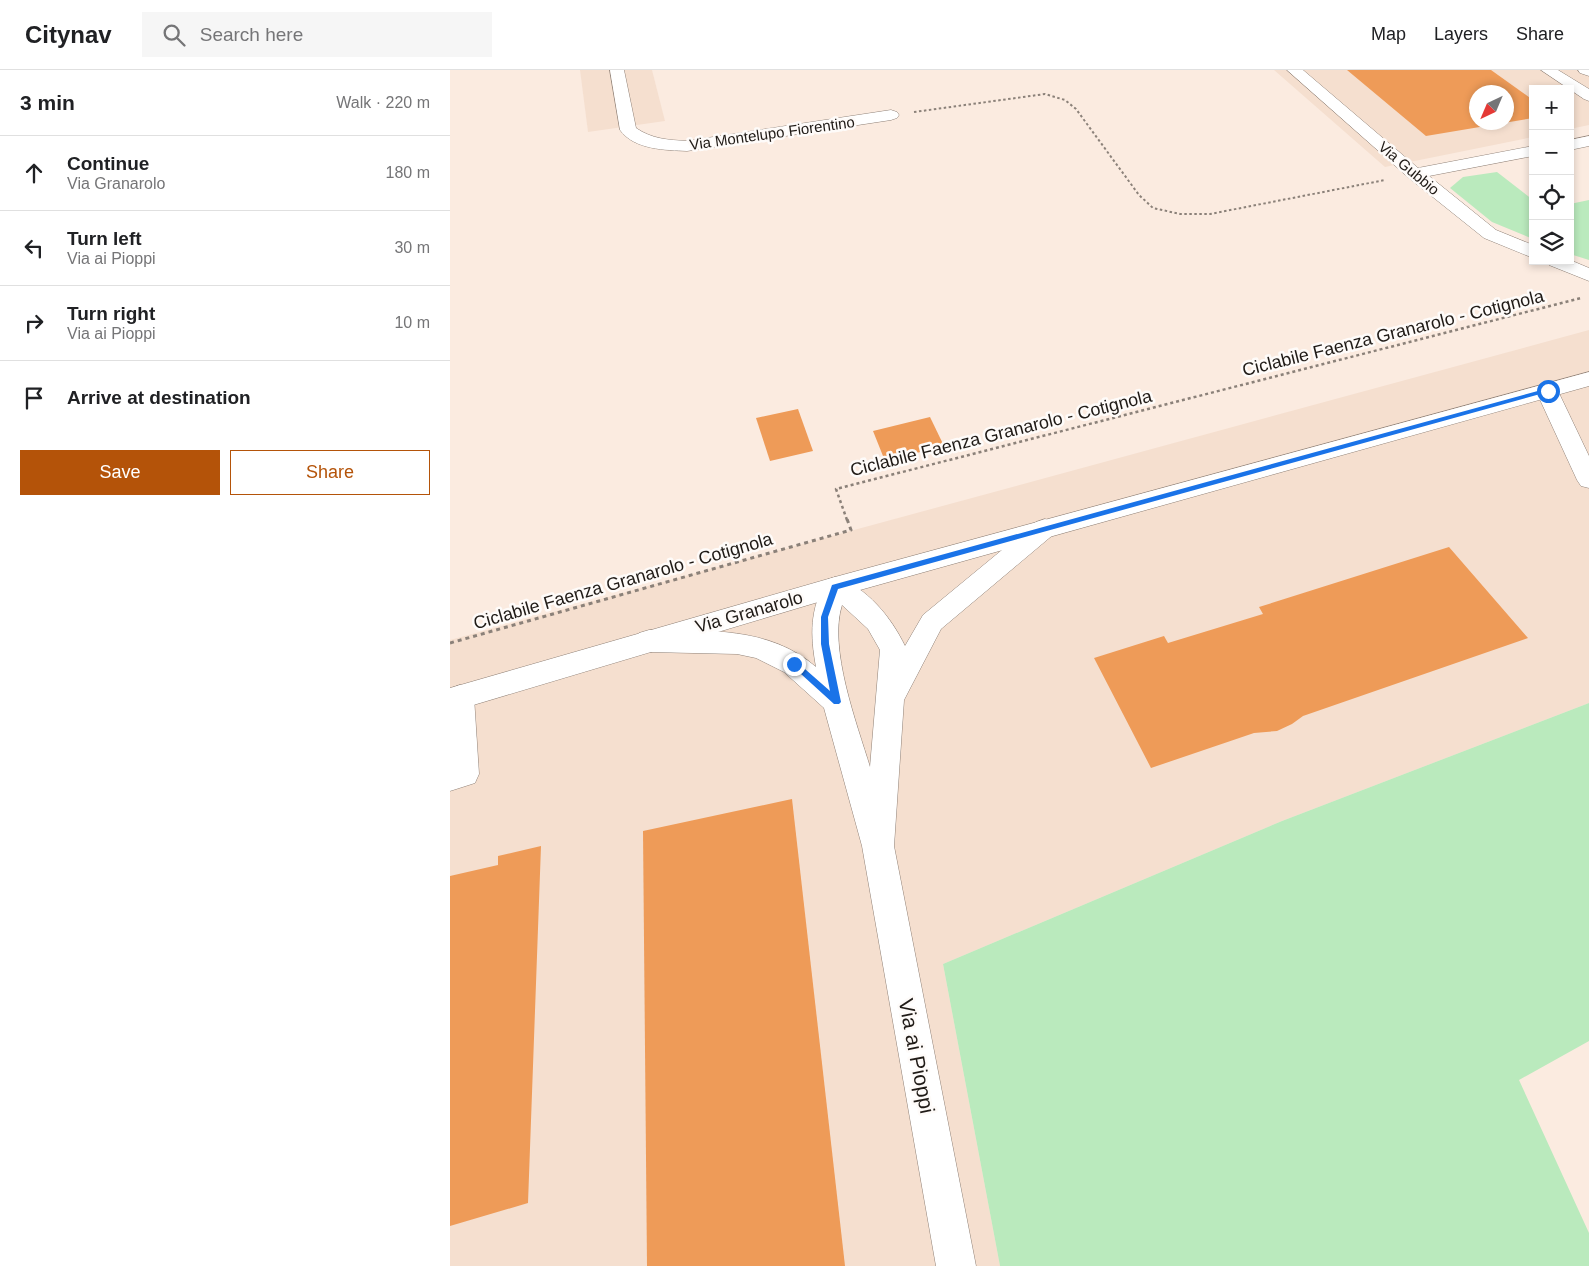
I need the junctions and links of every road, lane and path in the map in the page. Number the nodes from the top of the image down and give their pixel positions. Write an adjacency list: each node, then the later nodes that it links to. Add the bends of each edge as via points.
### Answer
1 (617, 70): 7 (street, Via Montelupo Fiorentino, via 628,130 640,140 663,145 687,146)
2 (1294, 70): 11 (street, Via Gubbio)
3 (1548, 70): 6 (street)
4 (1585, 70): 5 (street)
5 (1589, 72)
6 (1589, 96)
7 (891, 115): 11 (path, via 1045,94 1065,100 1076,109 1139,195 1153,208 1180,214 1210,214)
8 (1589, 141): 9 (street)
9 (1574, 144)
10 (1529, 152): 11 (street)
11 (1415, 174): 12 (street, Via Gubbio, via 1490,234)
12 (1529, 250)
13 (1565, 265): 14 (street)
14 (1589, 275)
15 (1589, 296): 22 (path, Ciclabile Faenza Granarolo - Cotignola, via 836,488 851,530)
16 (1589, 378): 17 (street, Via Granarolo)
17 (1548, 391): 18 (street); 19 (street, Via Granarolo)
18 (1589, 480)
19 (1045, 528): 20 (street, Via Granarolo); 24 (street, Via ai Pioppi, via 932,622)
20 (835, 587): 21 (street, Via Granarolo); 24 (street, Via ai Pioppi, via 857,602 888,636 894,650); 25 (street, Via ai Pioppi, via 824,617 825,644)
21 (647, 641): 23 (street, Via Granarolo); 25 (street, via 737,643 761,648 794,664)
22 (450, 643)
23 (455, 698): 26 (street, Via Granarolo, via 464,774)
24 (890, 701): 27 (street, Via ai Pioppi)
25 (836, 702): 27 (street, Via ai Pioppi)
26 (450, 778)
27 (878, 846): 28 (street, Via ai Pioppi)
28 (956, 1266)

